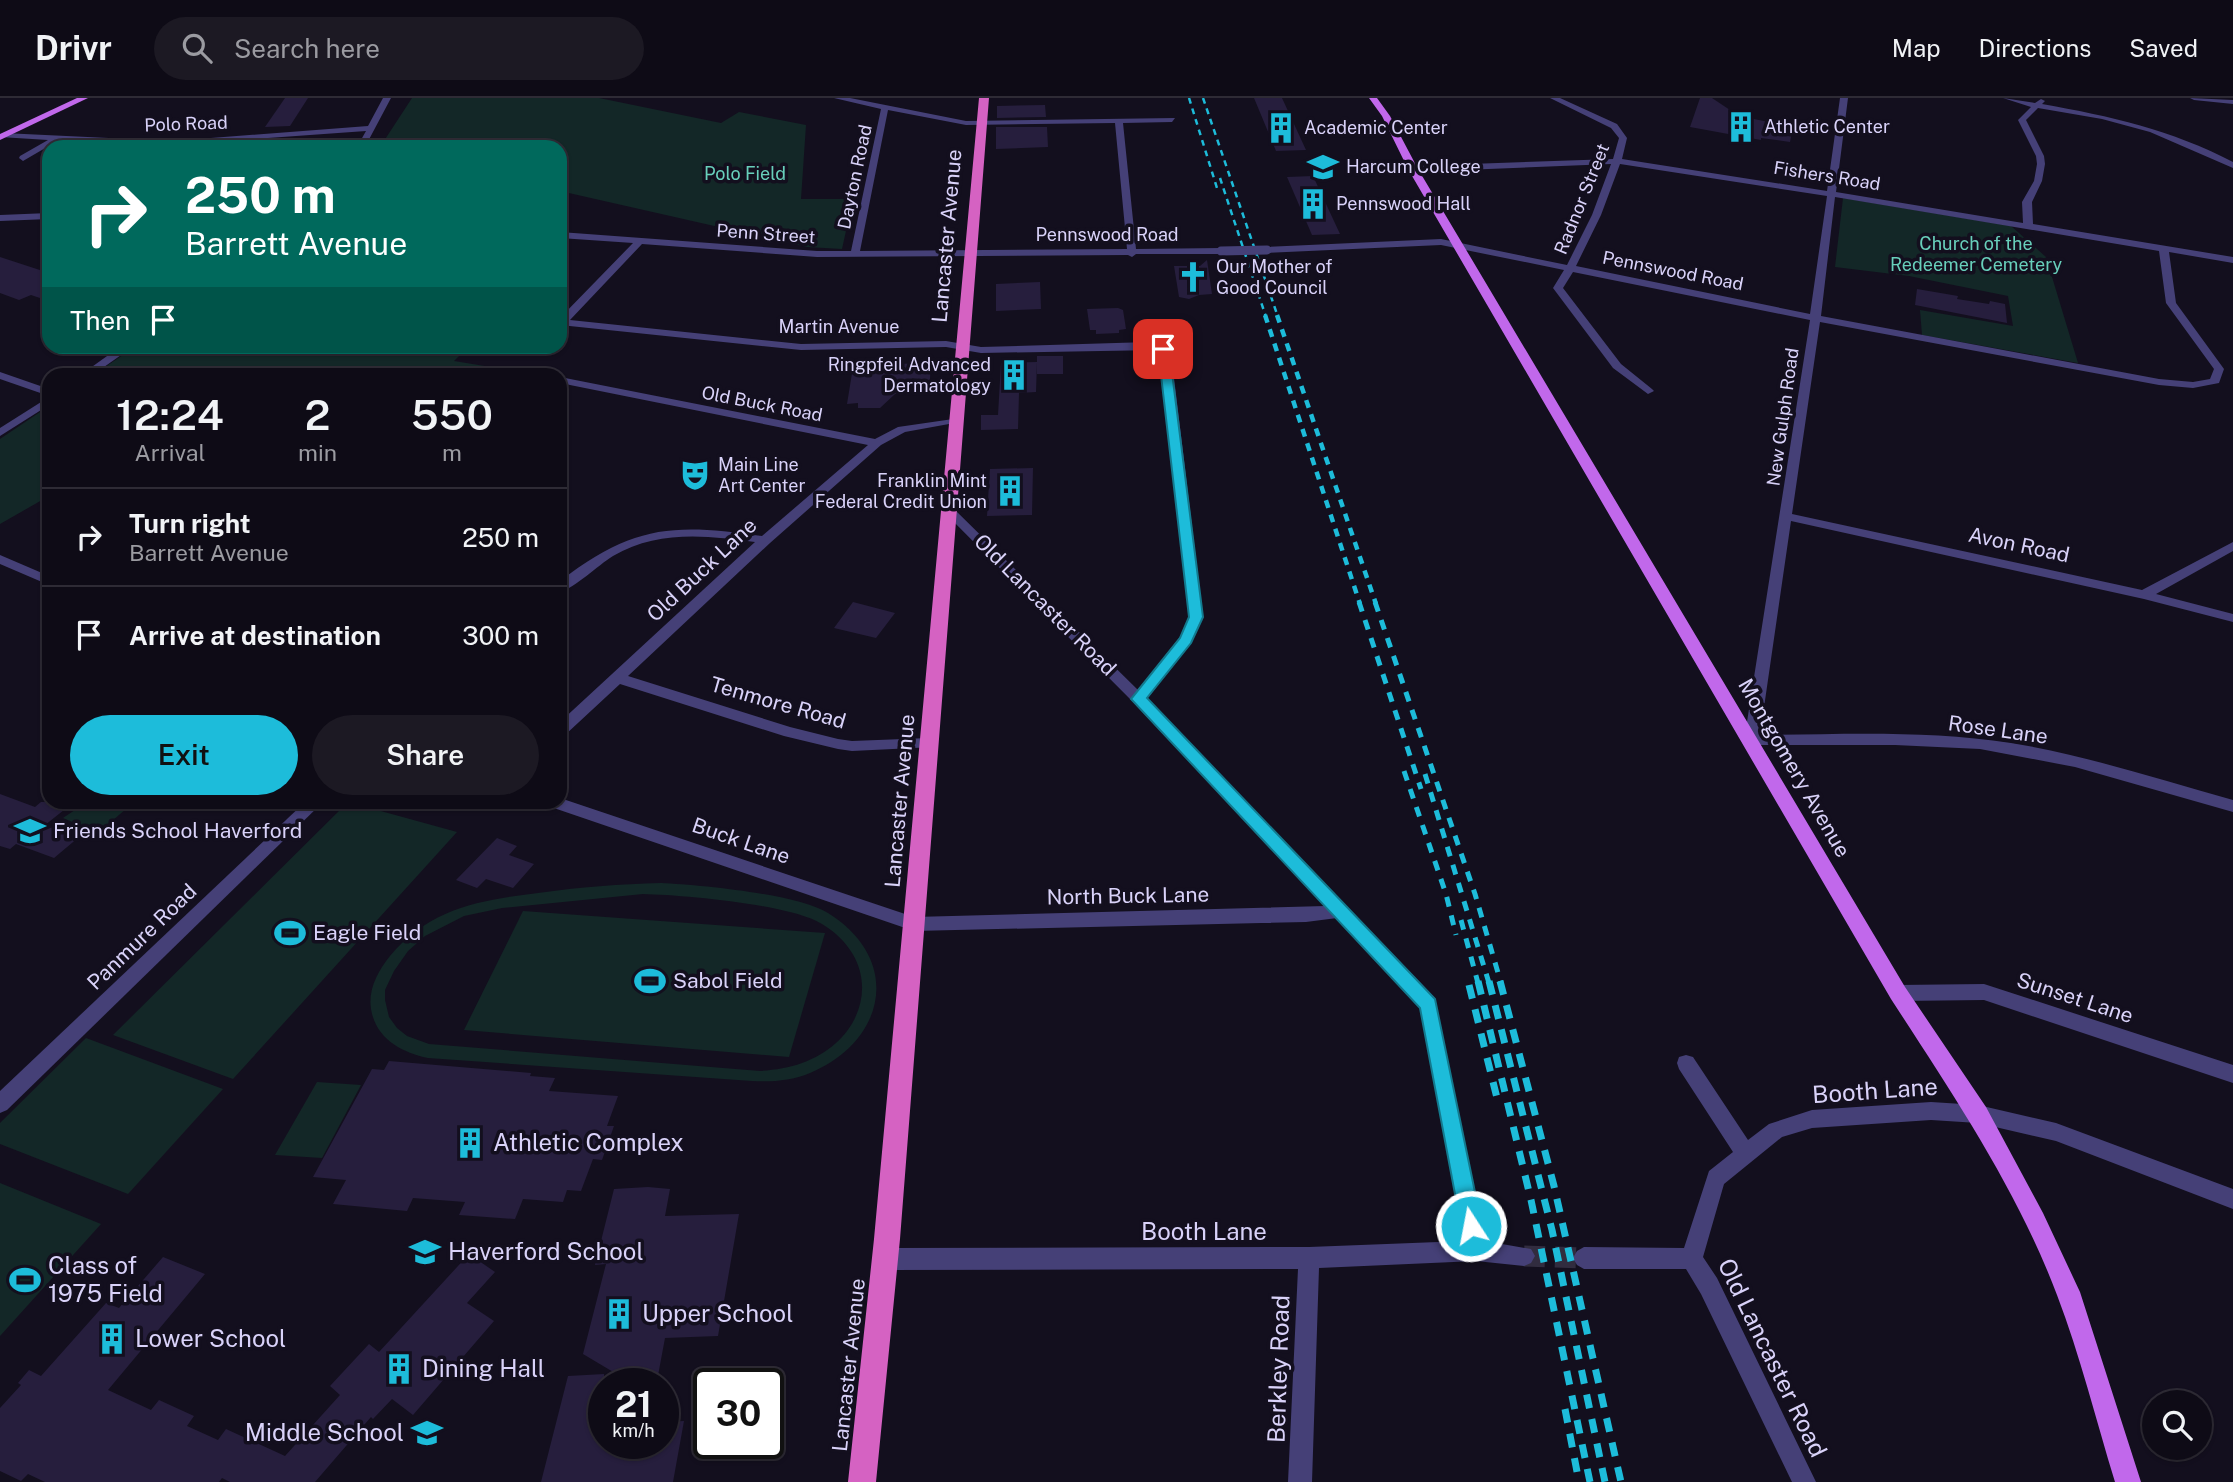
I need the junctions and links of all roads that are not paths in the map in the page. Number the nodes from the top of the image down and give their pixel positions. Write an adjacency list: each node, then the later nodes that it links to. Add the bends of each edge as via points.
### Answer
1 (84, 98): 18 (main road)
2 (387, 98): 17 (street)
3 (838, 98): 13 (street)
4 (984, 98): 16 (highway, Lancaster Avenue)
5 (1373, 98): 28 (main road, Montgomery Avenue)
6 (1554, 98): 26 (street, Radnor Street, via 1614,126 1623,138)
7 (1844, 98): 29 (street, New Gulph Road)
8 (2007, 98): 12 (street)
9 (2044, 98): 12 (street)
10 (2194, 98): 11 (street)
11 (2233, 103)
12 (2035, 106): 27 (street, via 2152,129); 32 (street, via 2022,120 2041,164 2027,202)
13 (886, 107): 16 (street); 38 (street, Dayton Road)
14 (1118, 120): 15 (street); 16 (street); 39 (street)
15 (1172, 120)
16 (981, 124): 37 (highway, Lancaster Avenue)
17 (370, 128): 22 (street, Polo Road); 23 (street)
18 (1, 136): 19 (street, Polo Road)
19 (57, 138): 20 (street); 21 (street, Polo Road)
20 (54, 140)
21 (103, 140)
22 (212, 140)
23 (364, 140)
24 (42, 147): 25 (street)
25 (23, 158)
26 (1619, 160): 28 (street, Fishers Road); 29 (street, Fishers Road); 41 (street, Radnor Street)
27 (2233, 165)
28 (1413, 169): 35 (main road, Montgomery Avenue)
29 (1831, 193): 32 (street, Fishers Road); 43 (street, New Gulph Road)
30 (42, 216): 31 (street)
31 (0, 218)
32 (2028, 226): 36 (street, Fishers Road)
33 (567, 236): 34 (street, Penn Street)
34 (640, 241): 38 (street, Penn Street); 42 (street)
35 (1460, 246): 39 (street, Pennswood Road, bridge, via 1441,242); 41 (street, Pennswood Road); 68 (main road, Montgomery Avenue)
36 (2164, 250): 40 (street, Fishers Road); 43 (street, Pennswood Road, via 2171,303 2219,369 2215,382 2159,382)
37 (971, 253): 38 (street, Penn Street); 39 (street, Pennswood Road); 45 (highway, Lancaster Avenue)
38 (855, 254)
39 (1132, 254)
40 (2233, 260)
41 (1570, 268): 43 (street, Pennswood Road); 51 (street, Radnor Street, via 1558,288 1617,366)
42 (567, 316)
43 (1815, 318): 57 (street, New Gulph Road)
44 (567, 323): 45 (street, Martin Avenue, via 801,347)
45 (962, 346): 53 (highway, Lancaster Avenue); 66 (street, Martin Avenue, via 981,350 1149,345 1166,353 1196,617 1186,639)
46 (117, 354): 47 (street)
47 (97, 368)
48 (0, 375): 50 (street)
49 (567, 381): 55 (street, Old Buck Road)
50 (42, 390)
51 (1648, 391)
52 (42, 405): 54 (street)
53 (956, 420): 55 (street, via 902,429); 56 (highway, Lancaster Avenue)
54 (0, 433)
55 (877, 443): 58 (street, Old Buck Lane)
56 (950, 512): 66 (street, Old Lancaster Road); 69 (highway, Lancaster Avenue)
57 (1786, 516): 63 (street, Avon Road); 68 (street, New Gulph Road)
58 (765, 540): 62 (street, via 710,531 659,534 612,550); 65 (street, Old Buck Lane)
59 (2233, 546): 63 (street)
60 (0, 559): 61 (street)
61 (42, 578)
62 (567, 583)
63 (2144, 595): 64 (street, Avon Road)
64 (2233, 618)
65 (618, 678): 67 (street, Old Buck Lane); 69 (street, Tenmore Road, via 838,744)
66 (1139, 699): 73 (street, Old Lancaster Road)
67 (567, 725)
68 (1752, 741): 71 (street, Rose Lane, via 1872,739 1982,744 2073,762); 75 (main road, Montgomery Avenue)
69 (929, 743): 74 (highway, Lancaster Avenue)
70 (567, 806): 74 (street, Buck Lane)
71 (2233, 806)
72 (307, 809): 78 (street, Panmure Road)
73 (1342, 911): 74 (street, North Buck Lane); 82 (street, Old Lancaster Road, via 1429,1004)
74 (914, 924): 86 (highway, Lancaster Avenue)
75 (1898, 993): 77 (street, Sunset Lane, via 1984,992); 79 (main road, Montgomery Avenue)
76 (1686, 1063): 80 (street)
77 (2233, 1074)
78 (0, 1104)
79 (1978, 1114): 80 (street, Booth Lane, via 1931,1111 1812,1119 1776,1130); 81 (street, Booth Lane, via 2056,1132); 91 (main road, Montgomery Avenue, via 2068,1292)
80 (1746, 1154): 87 (street, Booth Lane, via 1716,1178)
81 (2233, 1199)
82 (1476, 1251): 83 (street, Booth Lane); 84 (street, Booth Lane)
83 (1524, 1256)
84 (1309, 1258): 86 (street, Booth Lane); 89 (street, Berkley Road)
85 (1584, 1258): 87 (street)
86 (885, 1259): 88 (highway, Lancaster Avenue)
87 (1692, 1259): 90 (street, Old Lancaster Road)
88 (862, 1482)
89 (1300, 1482)
90 (1804, 1482)
91 (2128, 1482)

